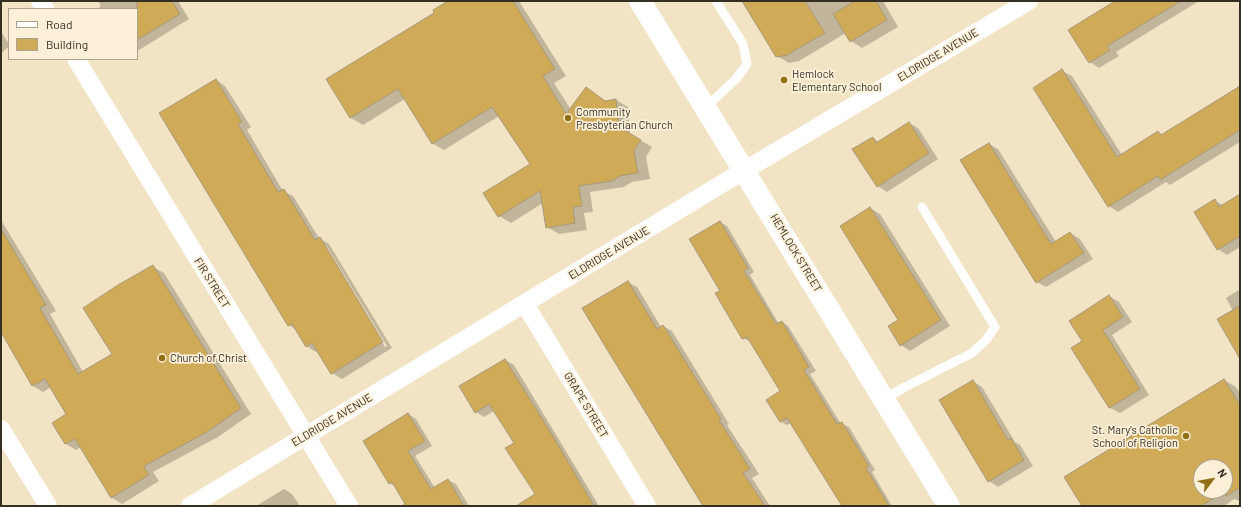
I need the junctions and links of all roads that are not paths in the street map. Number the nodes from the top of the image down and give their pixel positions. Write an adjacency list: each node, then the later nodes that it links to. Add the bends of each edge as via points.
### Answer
1 (640, 1): 5 (street, HEMLOCK STREET)
2 (716, 1): 5 (lane, via 743,44 746,64 736,79)
3 (1029, 1): 6 (street, ELDRIDGE AVENUE)
4 (77, 60): 11 (street, FIR STREET)
5 (706, 107): 6 (street, HEMLOCK STREET)
6 (745, 170): 8 (street, ELDRIDGE AVENUE); 9 (street, HEMLOCK STREET)
7 (922, 207): 9 (lane, via 995,327 986,340 972,352)
8 (525, 304): 11 (street, ELDRIDGE AVENUE); 15 (street, GRAPE STREET)
9 (884, 399): 16 (street, HEMLOCK STREET)
10 (1, 429): 12 (street)
11 (306, 435): 13 (street, ELDRIDGE AVENUE); 14 (street, FIR STREET)
12 (48, 506)
13 (190, 506)
14 (349, 506)
15 (647, 506)
16 (949, 506)

